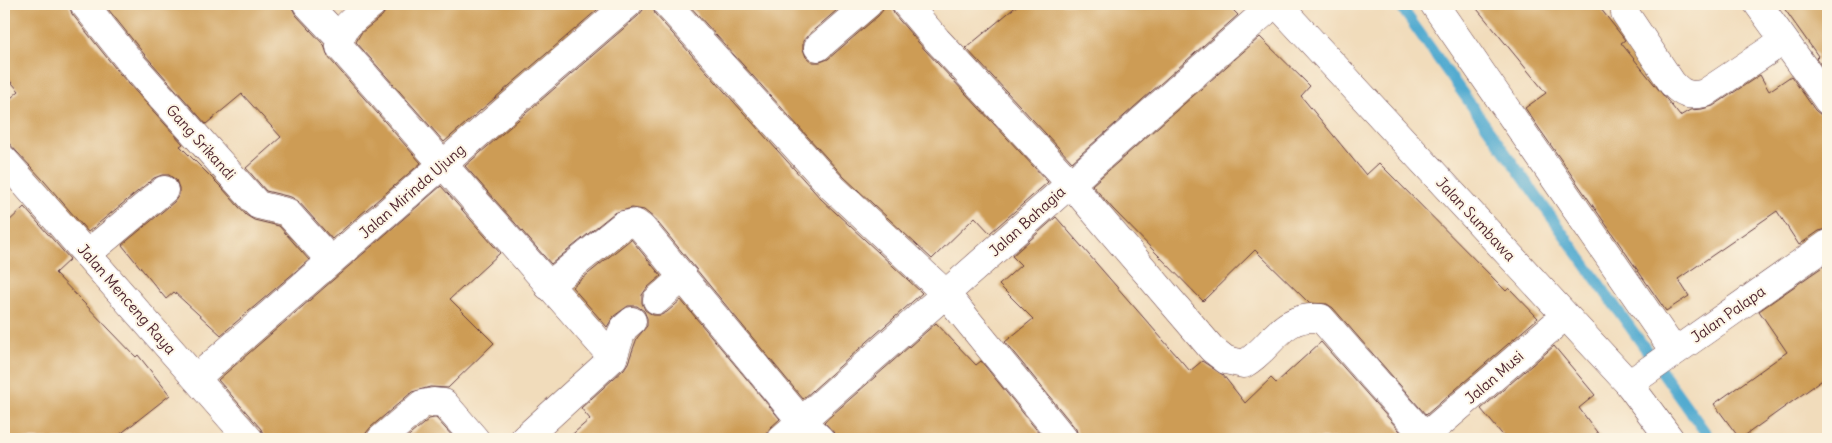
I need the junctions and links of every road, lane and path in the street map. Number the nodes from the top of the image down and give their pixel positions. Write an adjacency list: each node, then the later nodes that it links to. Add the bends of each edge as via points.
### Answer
1 (84, 4): 22 (street, Gang Srikandi, via 132,64 258,205 287,212)
2 (307, 4): 12 (street)
3 (372, 4): 12 (street, via 343,30)
4 (628, 4): 17 (street, Jalan Mirinda Ujung)
5 (667, 4): 25 (street, via 833,188)
6 (868, 4): 14 (street)
7 (906, 4): 18 (street)
8 (1276, 4): 18 (street, Jalan Bahagia); 27 (street, Jalan Sumbawa)
9 (1434, 4): 30 (street)
10 (1758, 4): 13 (street)
11 (1627, 7): 13 (street, via 1680,92 1705,93)
12 (340, 40): 17 (street, via 340,47)
13 (1783, 41): 15 (street)
14 (818, 47)
15 (1828, 101)
16 (4, 160): 21 (street, Jalan Menceng Raya)
17 (442, 164): 22 (street, Jalan Mirinda Ujung); 24 (street)
18 (1070, 183): 25 (street, Jalan Bahagia); 34 (street, via 1212,349 1226,360 1244,364 1253,359 1279,331 1302,319 1321,318)
19 (164, 190): 21 (street)
20 (1828, 244): 30 (street, Jalan Palapa)
21 (87, 254): 31 (street, Jalan Menceng Raya)
22 (331, 261): 31 (street, Jalan Mirinda Ujung)
23 (683, 277): 24 (street, via 642,228 630,223 623,225); 26 (street); 33 (street)
24 (548, 286): 29 (street)
25 (946, 294): 33 (street, Jalan Bahagia); 40 (street)
26 (657, 300)
27 (1566, 316): 32 (street, Jalan Sumbawa); 34 (street, Jalan Musi)
28 (632, 321): 29 (street, via 624,328)
29 (614, 358): 38 (street)
30 (1663, 359): 32 (street, Jalan Palapa)
31 (196, 378): 35 (street, Jalan Menceng Raya)
32 (1629, 384): 41 (street, Jalan Sumbawa)
33 (811, 430): 39 (street, Jalan Bahagia)
34 (1425, 438)
35 (249, 439)
36 (381, 439): 37 (street, via 422,404 432,402 444,403)
37 (475, 439)
38 (524, 439)
39 (781, 439)
40 (1064, 439)
41 (1670, 439)

